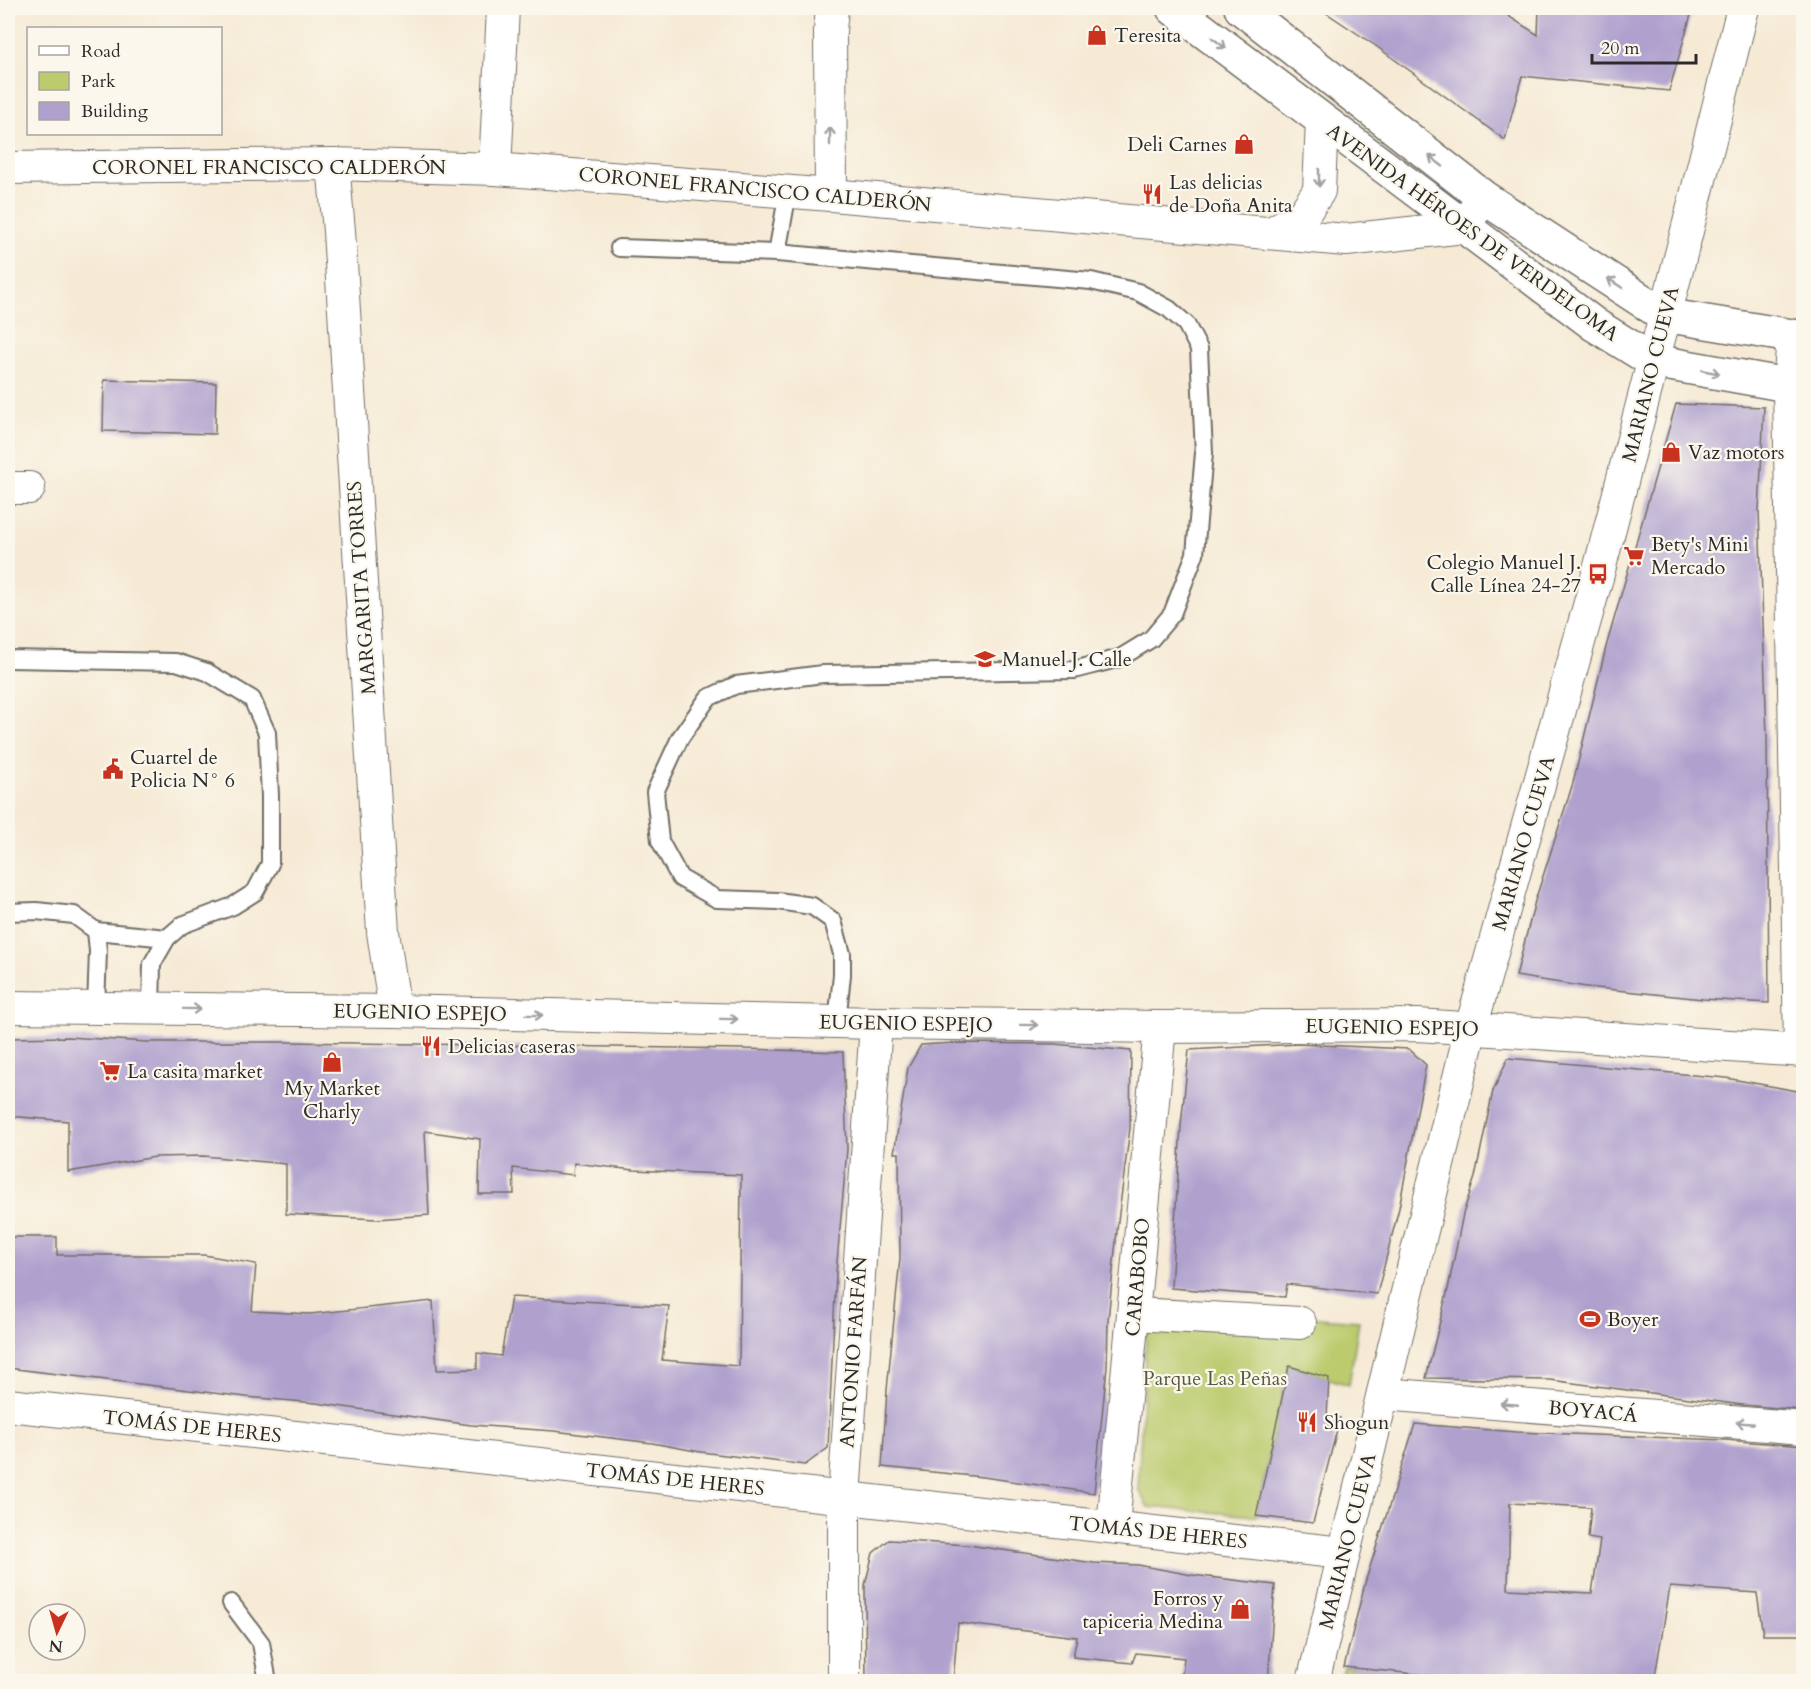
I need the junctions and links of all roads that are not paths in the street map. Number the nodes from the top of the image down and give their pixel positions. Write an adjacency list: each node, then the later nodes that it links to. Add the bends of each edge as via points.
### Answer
1 (503, 8): 9 (street)
2 (832, 8): 11 (street, one-way to 2)
3 (1173, 8): 6 (main road, AVENIDA HÉROES DE VERDELOMA, one-way to 6)
4 (1240, 8): 12 (main road, AVENIDA HÉROES DE VERDELOMA, one-way to 4)
5 (1743, 8): 17 (street, MARIANO CUEVA)
6 (1322, 120): 13 (main road, AVENIDA HÉROES DE VERDELOMA); 14 (street, one-way to 14, via 1319,191 1303,215)
7 (333, 164): 8 (street, CORONEL FRANCISCO CALDERÓN); 9 (street, CORONEL FRANCISCO CALDERÓN); 28 (street, MARGARITA TORRES, via 383,932)
8 (8, 168)
9 (495, 169): 10 (street, CORONEL FRANCISCO CALDERÓN)
10 (788, 192): 11 (street, CORONEL FRANCISCO CALDERÓN); 16 (lane)
11 (831, 195): 14 (street, CORONEL FRANCISCO CALDERÓN)
12 (1483, 197): 13 (street); 17 (main road, AVENIDA HÉROES DE VERDELOMA, one-way to 12)
13 (1464, 227): 14 (street, CORONEL FRANCISCO CALDERÓN, via 1346,240); 19 (main road, AVENIDA HÉROES DE VERDELOMA, via 1594,326)
14 (1271, 233)
15 (619, 248): 16 (lane)
16 (777, 253): 29 (lane, via 1091,281 1138,292 1168,309 1186,324 1198,350 1204,453 1195,554 1172,614 1151,639 1120,658 1074,670 823,674 736,685 708,698 680,738 656,792 660,841 680,878 717,899 812,906 833,921 842,954)
17 (1664, 315): 18 (main road, AVENIDA HÉROES DE VERDELOMA); 19 (street, MARIANO CUEVA)
18 (1798, 338): 20 (street)
19 (1653, 361): 20 (main road, AVENIDA HÉROES DE VERDELOMA, one-way to 20); 32 (street, MARIANO CUEVA, via 1598,574)
20 (1796, 387): 33 (street)
21 (8, 659): 24 (lane, via 176,662 207,672 252,699 267,733 270,864 255,892 182,926)
22 (8, 912): 23 (lane, via 74,915)
23 (96, 931): 24 (lane); 26 (lane)
24 (167, 938): 27 (lane, via 152,964)
25 (8, 1007): 26 (street, EUGENIO ESPEJO)
26 (96, 1008): 27 (street, EUGENIO ESPEJO)
27 (151, 1008): 28 (street, EUGENIO ESPEJO, one-way to 28)
28 (395, 1011): 29 (street, EUGENIO ESPEJO, one-way to 29)
29 (837, 1022): 30 (street, EUGENIO ESPEJO)
30 (876, 1023): 31 (street, EUGENIO ESPEJO, one-way to 31); 39 (street, ANTONIO FARFÁN)
31 (1160, 1027): 32 (street, EUGENIO ESPEJO); 34 (street, CARABOBO)
32 (1471, 1028): 33 (street, EUGENIO ESPEJO); 36 (street, MARIANO CUEVA)
33 (1802, 1051)
34 (1134, 1314): 35 (street); 40 (street, CARABOBO)
35 (1300, 1323)
36 (1383, 1394): 38 (street, BOYACÁ, one-way to 36); 41 (street, MARIANO CUEVA)
37 (8, 1405): 39 (street, TOMÁS DE HERES)
38 (1803, 1428)
39 (844, 1497): 40 (street, TOMÁS DE HERES); 44 (street, ANTONIO FARFÁN)
40 (1113, 1526): 41 (street, TOMÁS DE HERES)
41 (1343, 1553): 45 (street, MARIANO CUEVA)
42 (231, 1603): 43 (lane, via 261,1643)
43 (268, 1682)
44 (844, 1682)
45 (1313, 1682)

